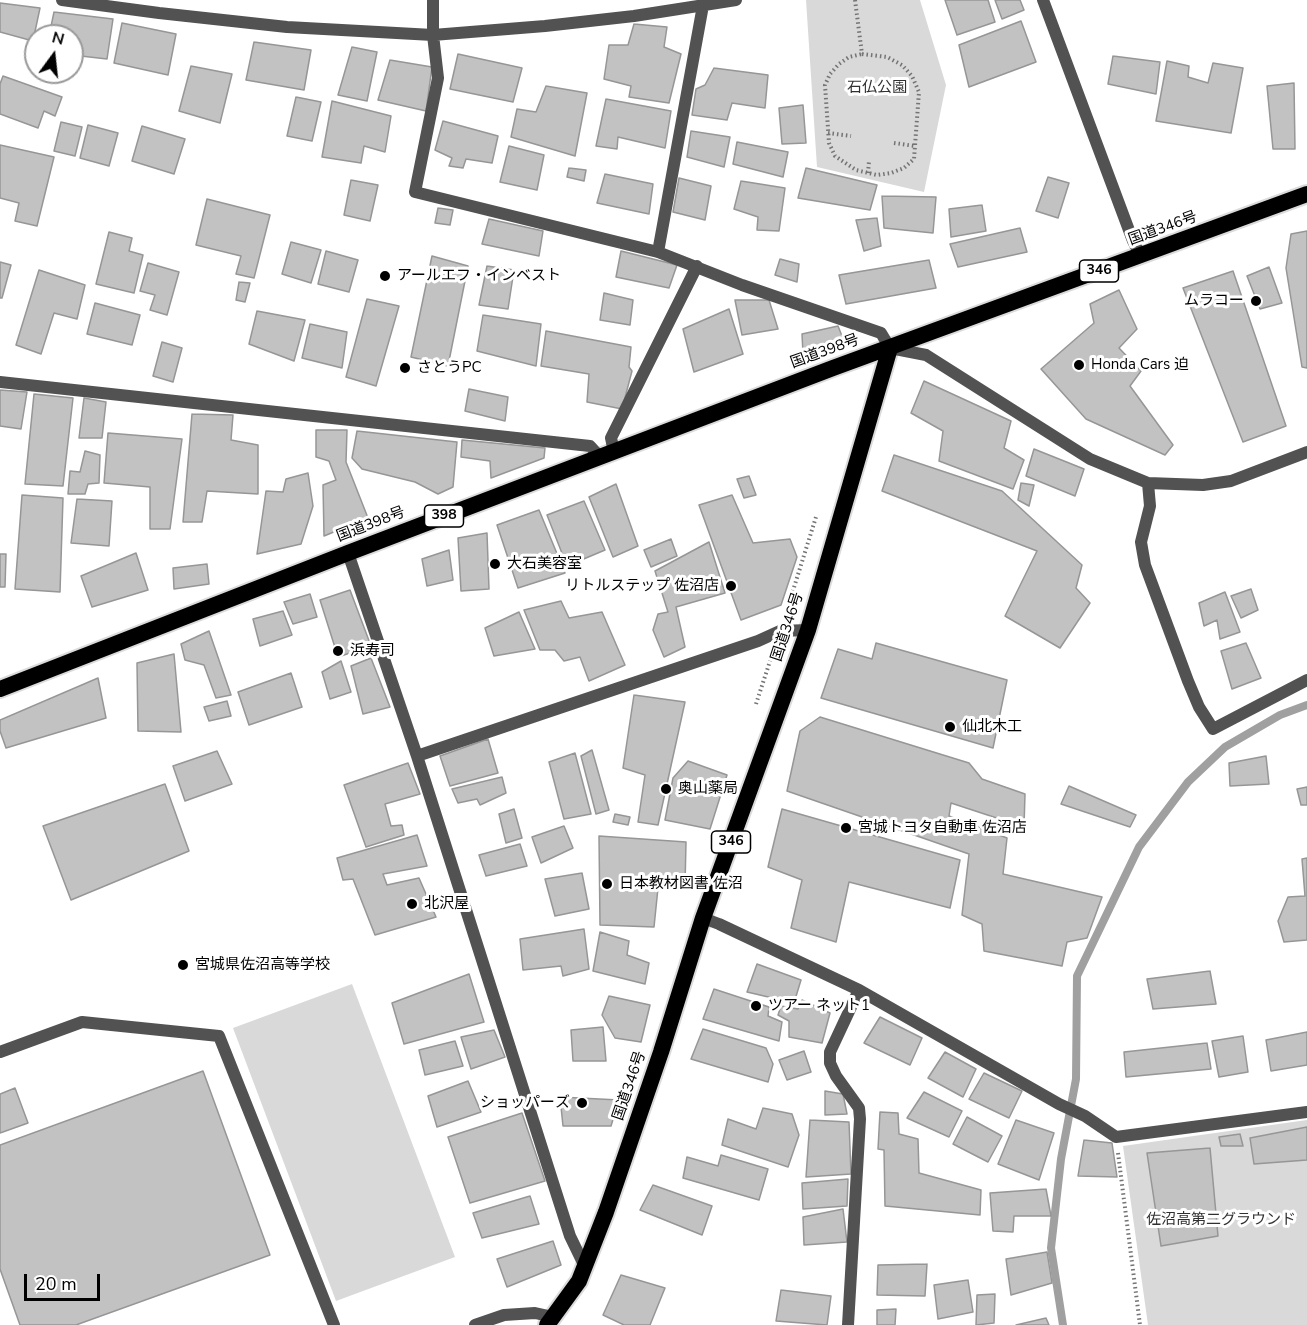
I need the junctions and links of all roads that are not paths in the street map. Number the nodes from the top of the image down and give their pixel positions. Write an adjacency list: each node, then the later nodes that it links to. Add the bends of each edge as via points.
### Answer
1 (62, 0): 6 (street, via 287,27)
2 (433, 0): 6 (street)
3 (736, 0): 5 (street)
4 (1043, 0): 9 (street)
5 (703, 3): 6 (street, via 545,26); 8 (street)
6 (433, 35): 8 (street, via 438,78 415,192)
7 (1307, 195): 9 (highway, 国道346号 / 346)
8 (658, 252): 10 (street)
9 (1141, 256): 11 (highway, 国道346号 / 346)
10 (697, 266): 11 (street, via 880,333); 14 (street, via 610,438)
11 (890, 348): 14 (highway, 国道398号 / 398); 15 (street, via 926,354 1090,459); 17 (highway, 国道346号 / 346)
12 (0, 382): 14 (street, via 590,446)
13 (1307, 453): 15 (street, via 1231,481 1173,486)
14 (607, 455): 16 (highway, 国道398号 / 398)
15 (1148, 483): 18 (street, via 1150,506 1141,542 1145,565 1188,681 1213,729)
16 (348, 553): 19 (highway, 国道398号 / 398); 20 (street)
17 (808, 630): 20 (street, via 780,631); 21 (highway, 国道346号 / 346)
18 (1307, 680)
19 (0, 688)
20 (417, 756): 25 (street, via 570,1236)
21 (703, 918): 22 (street); 25 (highway, 国道346号 / 346, via 661,1052)
22 (858, 990): 24 (street, via 1116,1137); 29 (street, via 830,1052 830,1064 859,1108 860,1119)
23 (0, 1052): 27 (street, via 82,1022 219,1036)
24 (1307, 1112)
25 (585, 1267): 26 (highway, 国道346号 / 346)
26 (550, 1321): 28 (street, via 536,1313 504,1315)
27 (334, 1325)
28 (475, 1325)
29 (848, 1325)

